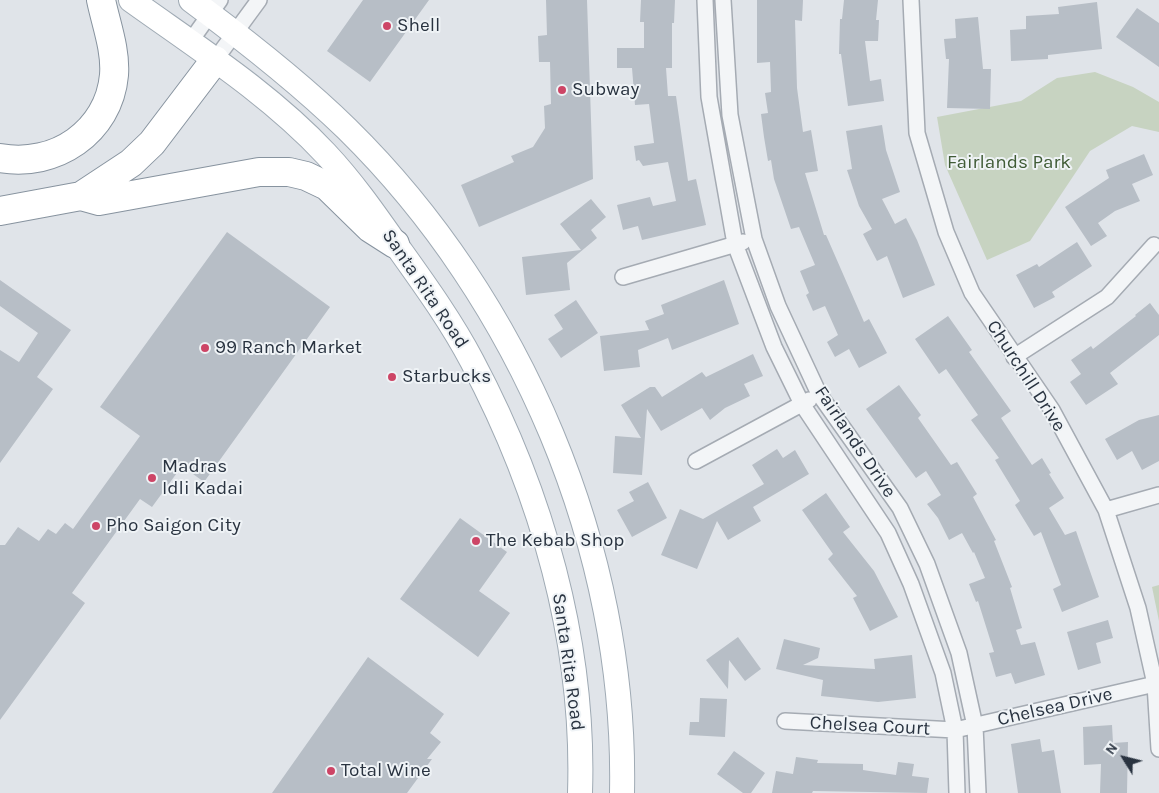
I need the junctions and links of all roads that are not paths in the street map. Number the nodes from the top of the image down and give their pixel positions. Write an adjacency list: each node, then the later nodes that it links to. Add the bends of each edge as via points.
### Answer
1 (100, 0): 12 (highway, via 113,53 114,73 112,92 100,118 67,148 42,158 15,161)
2 (131, 0): 10 (main road, Santa Rita Road)
3 (191, 0): 8 (main road, Santa Rita Road)
4 (259, 0): 9 (street)
5 (705, 0): 17 (street, Fairlands Drive, via 709,97)
6 (724, 0): 15 (street, Fairlands Drive, via 730,115)
7 (911, 0): 20 (street, Churchill Drive, via 917,132 943,223 972,293)
8 (215, 7): 9 (main road, Santa Rita Road); 10 (street)
9 (235, 33): 11 (street); 32 (main road, Santa Rita Road, via 348,130 386,171 434,230 509,343 563,462 604,599 617,680)
10 (190, 42): 11 (main road, Santa Rita Road)
11 (216, 60): 13 (highway, via 152,143 131,163); 16 (main road, Santa Rita Road, via 324,153 360,193)
12 (0, 158)
13 (81, 196): 14 (highway); 16 (highway, via 99,201 259,172 289,172 327,186 370,228)
14 (0, 211)
15 (754, 239): 17 (street); 21 (street, Fairlands Drive, via 778,306)
16 (395, 244): 31 (main road, Santa Rita Road, via 440,307 471,360 525,474 546,538 563,607 575,686)
17 (735, 244): 19 (street); 22 (street, Fairlands Drive, via 774,347)
18 (1154, 245): 20 (street, via 1107,297)
19 (623, 277)
20 (1014, 358): 25 (street, Churchill Drive, via 1052,410)
21 (819, 394): 22 (street); 28 (street, Fairlands Drive, via 900,508 927,564 959,653)
22 (802, 404): 23 (street); 29 (street, Fairlands Drive, via 888,533 911,584 943,673)
23 (696, 461)
24 (1159, 495): 25 (street)
25 (1106, 510): 26 (street, Churchill Drive, via 1138,608)
26 (1155, 684): 28 (street, Chelsea Drive); 30 (street, Churchill Drive)
27 (785, 721): 29 (street, Chelsea Court)
28 (975, 726): 29 (street, Chelsea Drive); 34 (street, Fairlands Drive)
29 (955, 730): 33 (street, Fairlands Drive)
30 (1159, 749)
31 (580, 793)
32 (622, 793)
33 (957, 793)
34 (978, 793)

